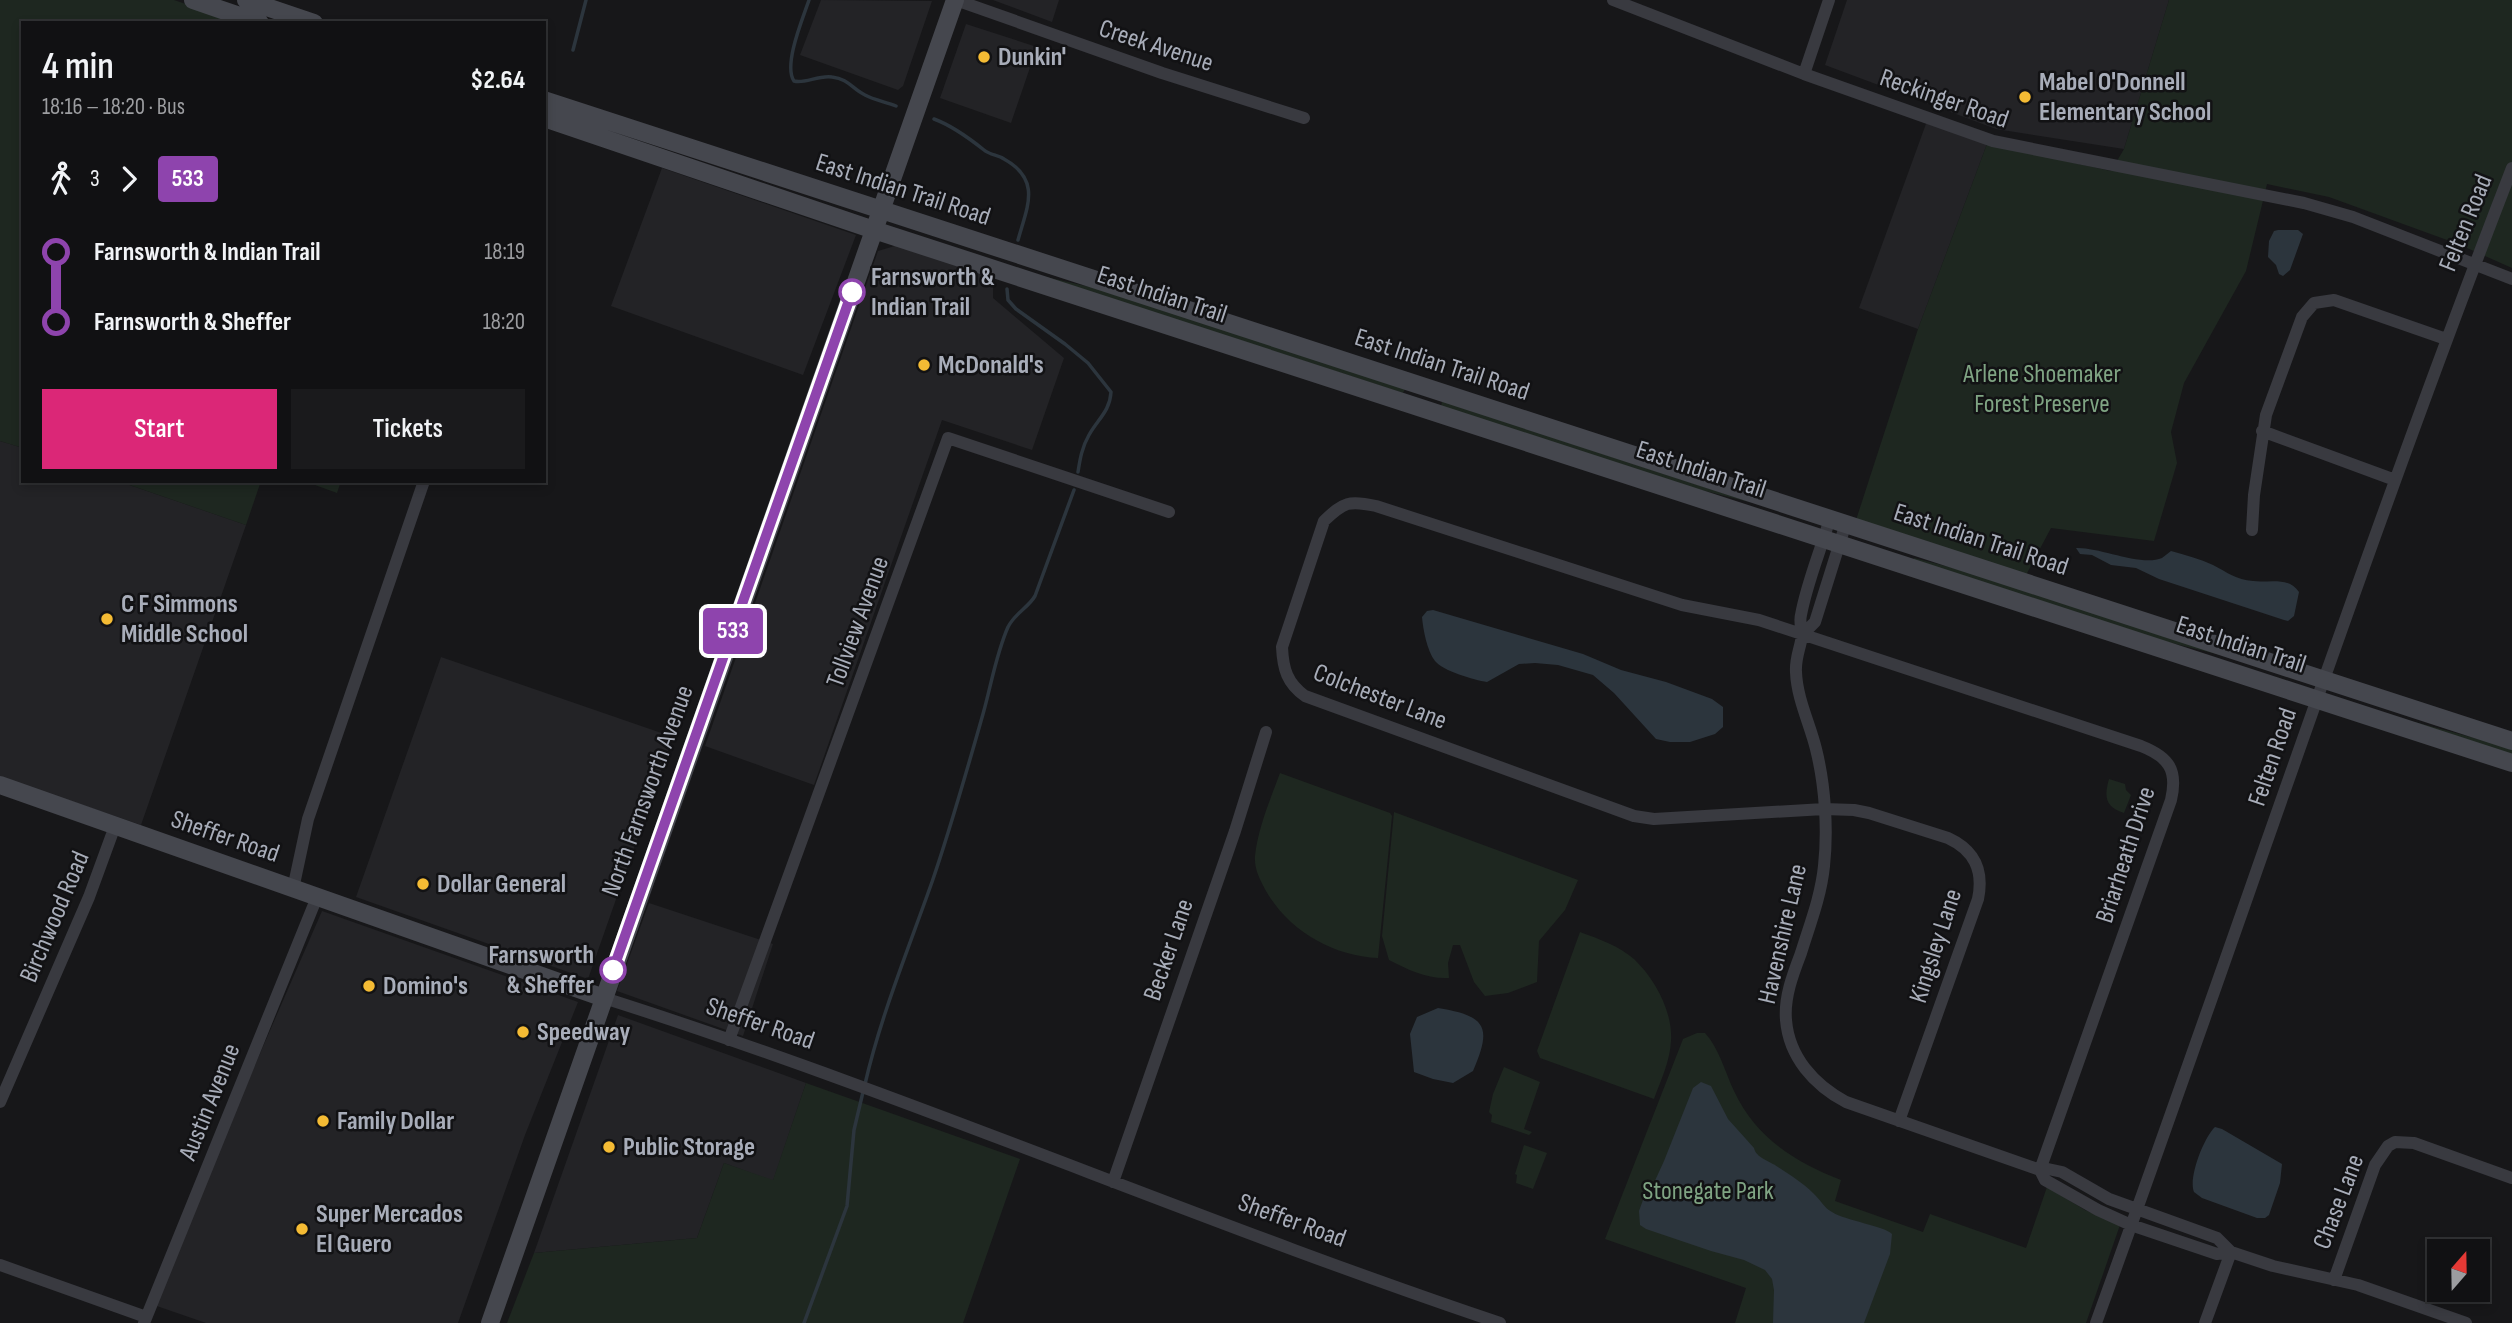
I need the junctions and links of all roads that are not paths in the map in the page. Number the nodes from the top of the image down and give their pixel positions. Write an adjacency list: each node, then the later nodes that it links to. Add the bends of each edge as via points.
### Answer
1 (193, 0): 7 (main road)
2 (246, 0): 6 (main road)
3 (955, 0): 11 (street, Creek Avenue); 14 (main road, North Farnsworth Avenue)
4 (1613, 0): 9 (street, Reckinger Road)
5 (1829, 0): 9 (street)
6 (286, 18): 8 (main road)
7 (254, 21)
8 (304, 21)
9 (1804, 74): 16 (street, Reckinger Road, via 1993,141 2304,203)
10 (546, 101): 14 (main road, East Indian Trail Road)
11 (1304, 118)
12 (546, 119): 15 (main road, East Indian Trail Road)
13 (2512, 168): 16 (street, Felten Road)
14 (881, 211): 15 (main road, North Farnsworth Avenue); 19 (main road, East Indian Trail Road)
15 (874, 230): 20 (main road, East Indian Trail); 39 (main road, North Farnsworth Avenue)
16 (2474, 263): 17 (street, Reckinger Road); 18 (street, Felten Road)
17 (2512, 279)
18 (2446, 339): 21 (street, via 2345,303 2328,299 2314,303 2302,317); 22 (street, Felten Road)
19 (1425, 387): 20 (main road); 25 (main road, East Indian Trail Road)
20 (1419, 406): 27 (main road, East Indian Trail)
21 (2262, 431): 22 (street); 26 (street)
22 (2395, 480): 29 (street, Felten Road)
23 (423, 483): 37 (street, via 308,819)
24 (1169, 512): 40 (street, Tollview Avenue, via 948,438)
25 (1838, 521): 27 (street, Havenshire Lane); 29 (main road, East Indian Trail Road)
26 (2252, 530)
27 (1832, 540): 28 (street, Havenshire Lane, via 1800,618); 30 (main road, East Indian Trail)
28 (1802, 635): 35 (street, Havenshire Lane, via 1797,683 1817,753); 35 (street, Colchester Lane, via 1759,620 1682,605 1359,502 1345,503 1324,521 1282,647 1283,665 1293,687 1305,696 1634,816 1654,819); 43 (street, Briarheath Drive, via 2141,746 2156,752 2171,768 2171,800)
29 (2324, 679): 30 (street, Felten Road); 32 (main road, East Indian Trail)
30 (2317, 698): 33 (main road, East Indian Trail); 46 (street, Felten Road)
31 (1266, 732): 45 (street, Becker Lane)
32 (2512, 741)
33 (2512, 763)
34 (0, 785): 36 (main road, Sheffer Road)
35 (1824, 809): 42 (street, Havenshire Lane, via 1821,885 1786,1002 1791,1043 1800,1063 1830,1094); 42 (street, Kingsley Lane, via 1869,813 1948,838 1977,862 1978,899)
36 (115, 826): 37 (main road, Sheffer Road); 41 (street, Birchwood Road)
37 (293, 889): 38 (main road, Sheffer Road)
38 (317, 897): 39 (main road, Sheffer Road); 51 (street, Austin Avenue)
39 (604, 998): 40 (street, Sheffer Road); 52 (main road, North Farnsworth Avenue)
40 (729, 1040): 45 (street, Sheffer Road)
41 (0, 1102)
42 (1899, 1121): 43 (street, Havenshire Lane)
43 (2040, 1171): 46 (street, Havenshire Lane, via 2063,1172 2097,1194); 47 (street, Havenshire Lane, via 2045,1180)
44 (2512, 1178): 50 (street, Chase Lane, via 2414,1143 2388,1146 2375,1165)
45 (1113, 1182): 53 (street, Sheffer Road)
46 (2137, 1209): 47 (street, Felten Road); 48 (street, Havenshire Lane, via 2217,1238)
47 (2132, 1225): 48 (street, Havenshire Lane, via 2217,1255); 54 (street, Felten Road)
48 (2231, 1252): 50 (street, Havenshire Lane); 55 (street)
49 (0, 1265): 51 (street)
50 (2334, 1280): 56 (street, Havenshire Lane)
51 (145, 1320)
52 (489, 1323)
53 (1500, 1323)
54 (2096, 1323)
55 (2205, 1323)
56 (2466, 1323)

